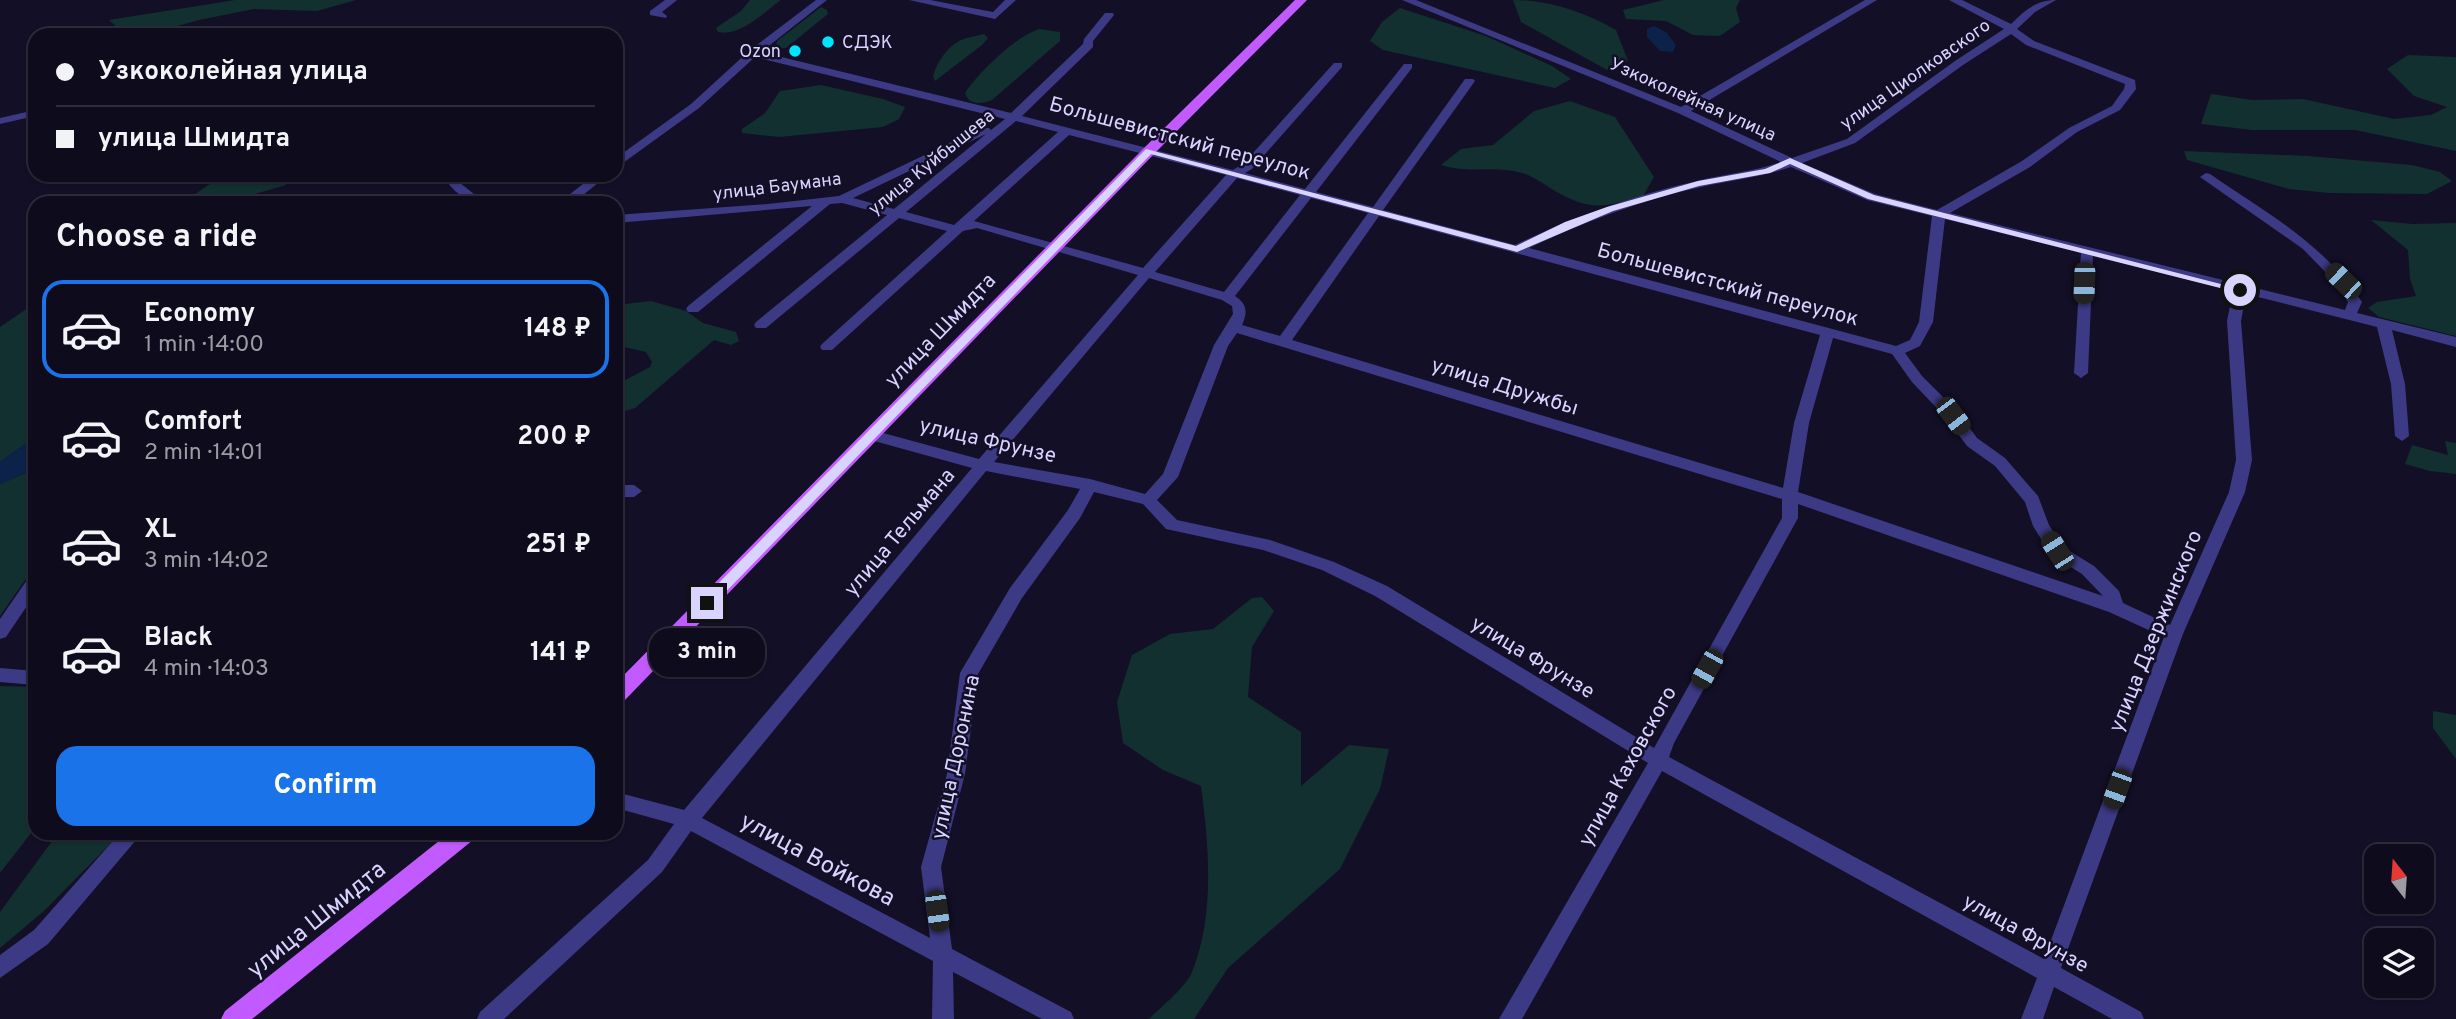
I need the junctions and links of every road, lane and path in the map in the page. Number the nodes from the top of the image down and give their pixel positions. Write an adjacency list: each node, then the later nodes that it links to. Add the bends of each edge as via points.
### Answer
1 (673, 0): 11 (street, via 654,13)
2 (822, 0): 13 (street)
3 (914, 0): 4 (street, via 995,16)
4 (1011, 0)
5 (1301, 0): 22 (main road, улица Шмидта)
6 (1407, 0): 17 (street, Узкоколейная улица)
7 (1872, 0): 17 (street)
8 (1954, 0): 12 (street)
9 (2051, 0): 12 (street, улица Циолковского, via 2031,10)
10 (1109, 15): 19 (street, улица Куйбышева, via 1089,45)
11 (662, 16)
12 (2010, 30): 24 (street, улица Циолковского, via 1851,141); 36 (street, via 2030,43 2131,82 2130,89 2116,108)
13 (753, 53): 19 (street, Большевистский переулок); 23 (street, via 710,94)
14 (1338, 65): 25 (street, улица Тельмана, via 1248,166)
15 (1408, 66): 29 (street)
16 (1469, 81): 35 (street)
17 (1682, 111): 24 (street, Узкоколейная улица)
18 (28, 115): 20 (street)
19 (1011, 116): 21 (street, Большевистский переулок); 32 (street, улица Баумана); 34 (street, улица Куйбышева)
20 (0, 121)
21 (1067, 130): 22 (street, Большевистский переулок); 38 (street)
22 (1149, 151): 25 (street, Большевистский переулок); 39 (main road, улица Шмидта)
23 (623, 159)
24 (1790, 161): 36 (street, Узкоколейная улица, via 1871,197); 40 (street, улица Циолковского, via 1767,171 1698,184 1610,209)
25 (1233, 175): 29 (street, Большевистский переулок); 42 (street, улица Тельмана)
26 (2206, 177): 46 (street, via 2275,222 2343,281 2355,302)
27 (453, 182): 30 (street)
28 (592, 182): 31 (street)
29 (1310, 193): 35 (street, Большевистский переулок); 44 (street)
30 (470, 196)
31 (574, 196)
32 (842, 199): 33 (street, улица Баумана); 34 (street)
33 (826, 201): 37 (street, улица Баумана); 45 (street)
34 (898, 212): 38 (street); 48 (street, улица Куйбышева)
35 (1374, 212): 40 (street, Большевистский переулок); 52 (street)
36 (1939, 215): 41 (street, Узкоколейная улица); 54 (street, via 1926,321 1915,343)
37 (623, 218)
38 (959, 227): 39 (street, via 977,224); 53 (street)
39 (1056, 246): 42 (street); 56 (main road, улица Шмидта)
40 (1517, 249): 50 (street, Большевистский переулок)
41 (2088, 251): 43 (street, Узкоколейная улица); 55 (street)
42 (1144, 274): 44 (street); 58 (street, улица Тельмана)
43 (2240, 290): 46 (street, Узкоколейная улица); 67 (street, улица Дзержинского, via 2234,321 2244,460 2237,492)
44 (1227, 297): 49 (street, via 1238,304 1240,314)
45 (694, 309)
46 (2350, 316): 47 (street, Узкоколейная улица)
47 (2383, 323): 51 (street, Узкоколейная улица); 57 (street, via 2398,384)
48 (761, 325)
49 (1234, 327): 52 (street, улица Дружбы); 63 (street, via 1221,345 1170,477)
50 (1828, 331): 54 (street, Большевистский переулок); 62 (street, улица Каховского, via 1805,408)
51 (2456, 342)
52 (1282, 343): 62 (street, улица Дружбы)
53 (827, 347)
54 (1897, 351): 65 (street, via 1972,442 2000,462 2032,500 2057,551 2088,570 2113,596)
55 (2081, 373)
56 (872, 435): 58 (street, улица Фрунзе); 70 (main road, улица Шмидта)
57 (2402, 436)
58 (982, 465): 59 (street, улица Фрунзе); 73 (street, улица Тельмана)
59 (1090, 485): 63 (street, улица Фрунзе); 76 (street, улица Доронина, via 1016,593 970,673 956,774 931,867)
60 (623, 491): 61 (street)
61 (634, 491)
62 (1789, 495): 65 (street, улица Дружбы); 71 (street, улица Каховского, via 1790,518)
63 (1148, 500): 71 (street, улица Фрунзе, via 1172,524 1264,544 1381,591)
64 (28, 591): 66 (street)
65 (2115, 607): 67 (street, улица Дружбы)
66 (0, 632)
67 (2174, 634): 78 (street, улица Дзержинского)
68 (0, 675): 69 (street)
69 (28, 677)
70 (623, 688)
71 (1659, 760): 78 (street, улица Фрунзе); 83 (street, улица Каховского)
72 (623, 802): 73 (street, улица Войкова)
73 (688, 820): 76 (street, улица Войкова); 80 (street, улица Тельмана, via 655,866)
74 (126, 840): 77 (street, via 41,937)
75 (456, 840): 79 (main road, улица Шмидта)
76 (943, 956): 81 (street, улица Доронина); 82 (street, улица Войкова)
77 (0, 968)
78 (2050, 971): 84 (street, улица Дзержинского); 85 (street, улица Фрунзе)
79 (233, 1019)
80 (488, 1019)
81 (943, 1019)
82 (1063, 1019)
83 (1510, 1019)
84 (2032, 1019)
85 (2133, 1019)

